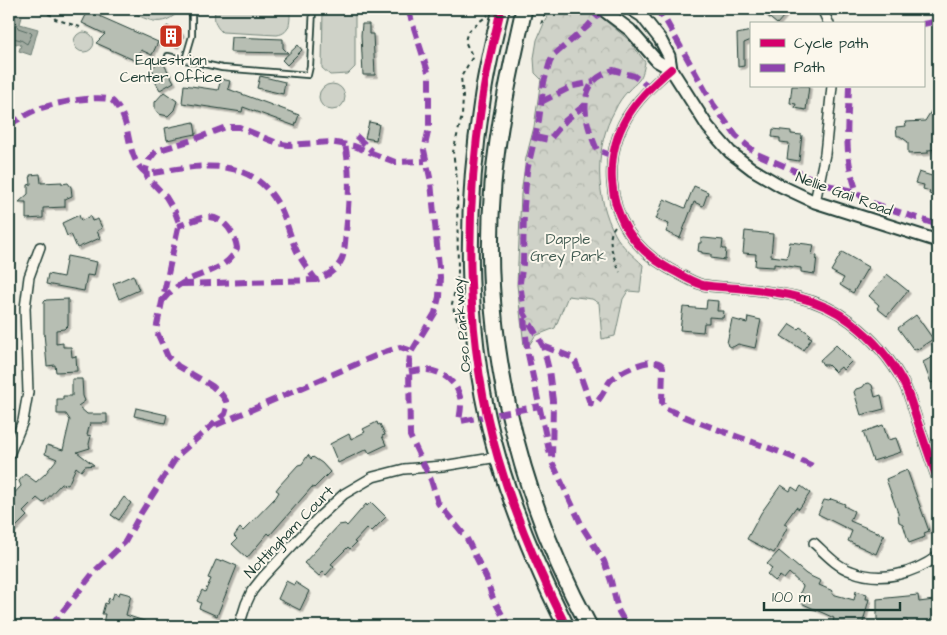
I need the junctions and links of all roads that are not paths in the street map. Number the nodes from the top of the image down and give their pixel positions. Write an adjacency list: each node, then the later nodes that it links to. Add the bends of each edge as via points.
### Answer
1 (192, 9): 10 (lane, via 192,36)
2 (313, 9): 10 (lane, via 308,75 222,68)
3 (501, 9): 18 (main road, Oso Parkway, via 482,100 472,177 470,233 476,347)
4 (524, 9): 24 (main road, via 510,70 492,185 490,231 494,321 501,369 527,482 554,555)
5 (602, 9): 11 (street, Nellie Gail Road, via 630,30 656,61)
6 (631, 9): 11 (street, Nellie Gail Road, via 642,16 660,39 669,56)
7 (822, 9): 8 (street)
8 (828, 22)
9 (168, 56): 10 (lane)
10 (185, 60)
11 (670, 69): 13 (street, Nellie Gail Road, via 708,127 730,152 752,169); 19 (street, via 639,99 621,126 611,167 624,225 635,243 666,268 703,285 801,297 850,321 889,359 903,382)
12 (832, 88): 13 (street, via 825,154)
13 (815, 202): 14 (street, Nellie Gail Road)
14 (938, 241)
15 (40, 247): 16 (street, via 29,277 25,308 28,392 23,421)
16 (13, 436): 17 (street)
17 (9, 455)
18 (498, 457): 22 (street, Nottingham Court, via 404,469 373,477 344,494 262,577 249,598); 23 (main road, Oso Parkway, via 536,562)
19 (938, 481)
20 (814, 543): 21 (street, via 850,571 883,577 906,572)
21 (938, 556)
22 (239, 626)
23 (566, 626)
24 (589, 626)

